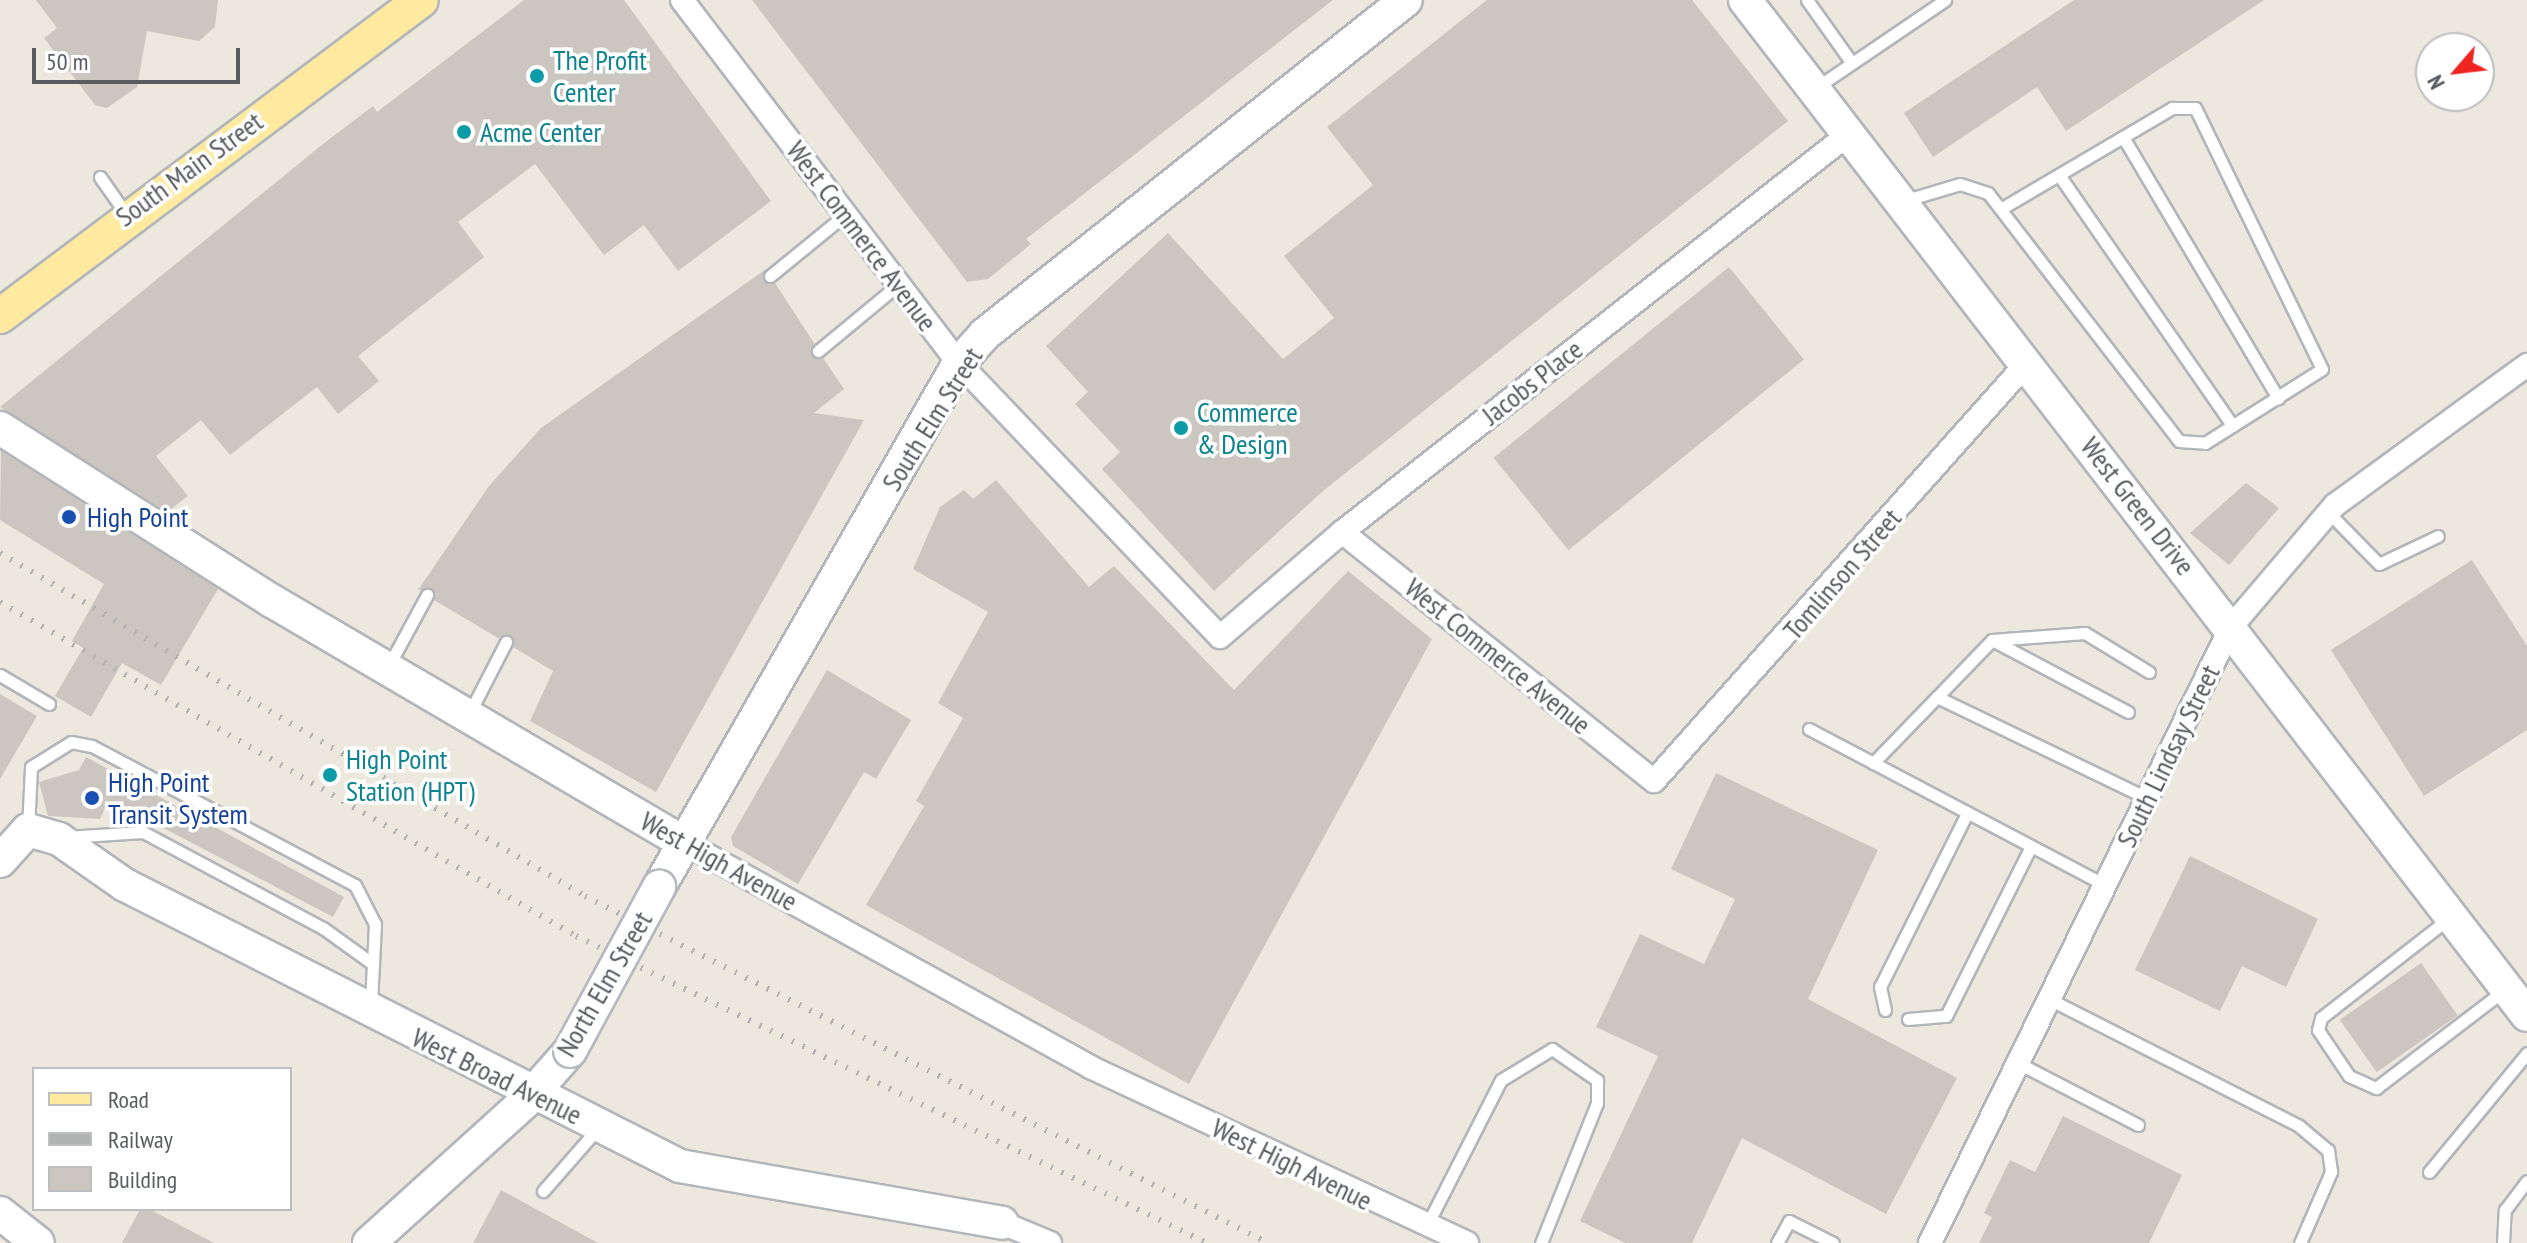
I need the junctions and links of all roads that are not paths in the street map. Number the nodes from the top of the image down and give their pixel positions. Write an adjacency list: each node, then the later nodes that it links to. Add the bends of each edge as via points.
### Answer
1 (421, 0): 16 (main road, South Main Street)
2 (682, 0): 15 (street, West Commerce Avenue)
3 (1406, 0): 21 (street, South Elm Street, via 985,334)
4 (1745, 0): 8 (street, West Green Drive)
5 (1807, 0): 7 (lane)
6 (1945, 0): 7 (lane)
7 (1852, 63): 8 (lane)
8 (1816, 87): 9 (street, West Green Drive)
9 (1850, 133): 13 (street, West Green Drive); 28 (street, Jacobs Place)
10 (2123, 137): 11 (lane); 24 (lane); 24 (lane, via 2172,108 2195,108 2322,360 2314,377)
11 (2059, 175): 14 (lane); 25 (lane)
12 (100, 177): 16 (lane)
13 (1902, 201): 14 (lane, via 1960,184 1988,193); 22 (street, West Green Drive)
14 (2002, 208): 25 (lane, via 2166,430 2191,445)
15 (846, 214): 17 (lane); 18 (street, West Commerce Avenue)
16 (127, 215): 19 (main road, South Main Street)
17 (770, 276)
18 (899, 284): 20 (lane); 21 (street, West Commerce Avenue)
19 (0, 316)
20 (818, 351)
21 (959, 363): 32 (street, West Commerce Avenue); 49 (street, South Elm Street)
22 (2027, 363): 31 (street, West Green Drive); 44 (street, Tomlinson Street)
23 (2527, 365): 27 (street, South Lindsay Street, via 2378,468)
24 (2278, 398): 25 (lane)
25 (2233, 426)
26 (0, 428): 35 (street, West High Avenue)
27 (2329, 513): 29 (lane, via 2379,564); 31 (street, South Lindsay Street)
28 (1342, 532): 32 (street, Jacobs Place); 44 (street, West Commerce Avenue)
29 (2438, 536)
30 (427, 595): 35 (lane)
31 (2231, 627): 45 (street, South Lindsay Street); 54 (street, West Green Drive)
32 (1220, 637)
33 (1992, 640): 36 (lane, via 2085,633); 38 (lane); 40 (lane)
34 (506, 642): 41 (lane)
35 (386, 669): 41 (street, West High Avenue)
36 (2149, 672)
37 (0, 675): 39 (lane)
38 (1937, 697): 43 (lane); 45 (lane)
39 (49, 704)
40 (2128, 712)
41 (468, 716): 49 (street, West High Avenue)
42 (1809, 729): 43 (lane)
43 (1873, 763): 46 (lane)
44 (1654, 781)
45 (2147, 798): 52 (street, South Lindsay Street)
46 (1967, 813): 50 (lane); 58 (lane, via 1880,987)
47 (28, 830): 48 (street, West Broad Avenue); 51 (street); 55 (lane, via 31,767 71,742 92,746 355,885 370,903)
48 (59, 839): 55 (lane, via 143,832 323,928); 59 (street, West Broad Avenue, via 125,885)
49 (685, 843): 53 (street, South Elm Street); 70 (street, West High Avenue, via 1090,1067)
50 (2031, 846): 52 (lane); 60 (lane, via 1946,1016)
51 (0, 861)
52 (2105, 885): 56 (street, South Lindsay Street)
53 (659, 887): 63 (street, North Elm Street, bridge, via 570,1051)
54 (2452, 916): 57 (street, West Green Drive); 57 (lane, via 2321,1018 2318,1030 2349,1076 2376,1088)
55 (373, 964): 59 (lane)
56 (2049, 999): 62 (street, South Lindsay Street); 80 (lane, via 2299,1126 2328,1150 2331,1172)
57 (2521, 1006)
58 (1885, 1010)
59 (370, 1013): 63 (street, West Broad Avenue)
60 (1908, 1019)
61 (2527, 1053): 66 (lane)
62 (2018, 1063): 64 (lane); 79 (street, South Lindsay Street)
63 (533, 1093): 65 (street, West Broad Avenue); 73 (street, North Elm Street)
64 (2138, 1125)
65 (599, 1126): 68 (lane); 71 (street, West Broad Avenue, via 680,1166)
66 (2429, 1172)
67 (2527, 1181): 81 (lane, via 2505,1210)
68 (543, 1191)
69 (0, 1213): 72 (street)
70 (1426, 1227): 75 (street, West High Avenue); 76 (lane, via 1501,1080 1552,1049 1597,1080 1597,1103)
71 (1005, 1233): 74 (street, West Broad Avenue)
72 (38, 1243)
73 (369, 1243)
74 (1050, 1243)
75 (1467, 1243)
76 (1541, 1243)
77 (1777, 1243): 78 (lane, via 1789,1221)
78 (1833, 1243)
79 (1930, 1243)
80 (2300, 1243)
81 (2503, 1243)

